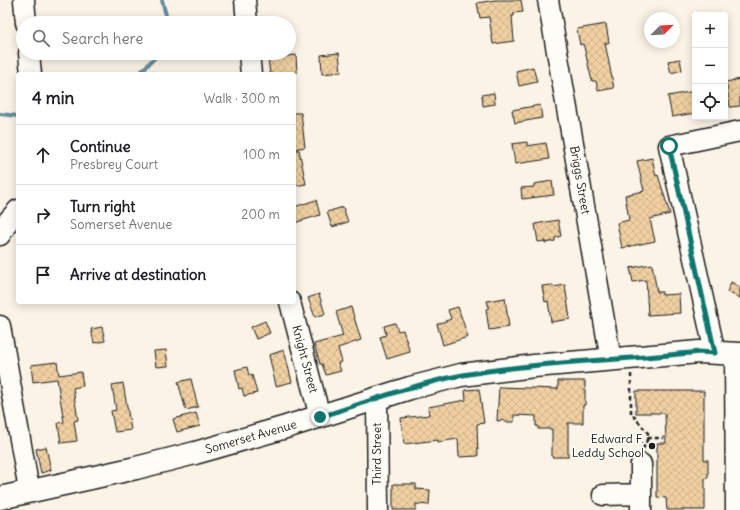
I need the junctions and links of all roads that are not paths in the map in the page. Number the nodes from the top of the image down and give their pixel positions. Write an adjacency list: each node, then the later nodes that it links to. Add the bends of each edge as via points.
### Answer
1 (24, 0): 4 (street)
2 (245, 0): 5 (street)
3 (548, 0): 16 (street, Briggs Street)
4 (25, 16)
5 (246, 16)
6 (30, 60): 8 (street)
7 (250, 60): 9 (street)
8 (31, 72)
9 (251, 72)
10 (740, 131): 15 (street, via 669,146)
11 (16, 212): 12 (street)
12 (0, 235)
13 (291, 304): 18 (street, Knight Street)
14 (0, 326): 20 (street)
15 (730, 354): 16 (main road, Somerset Avenue, via 699,352); 22 (street)
16 (611, 360): 17 (main road, Somerset Avenue, via 477,373 432,382)
17 (377, 399): 18 (main road, Somerset Avenue); 25 (street, Third Street)
18 (320, 417): 20 (main road, Somerset Avenue, via 136,468)
19 (641, 464): 24 (street)
20 (29, 490): 23 (main road, Somerset Avenue)
21 (603, 495): 24 (street)
22 (738, 497)
23 (0, 498)
24 (642, 502)
25 (378, 510)

